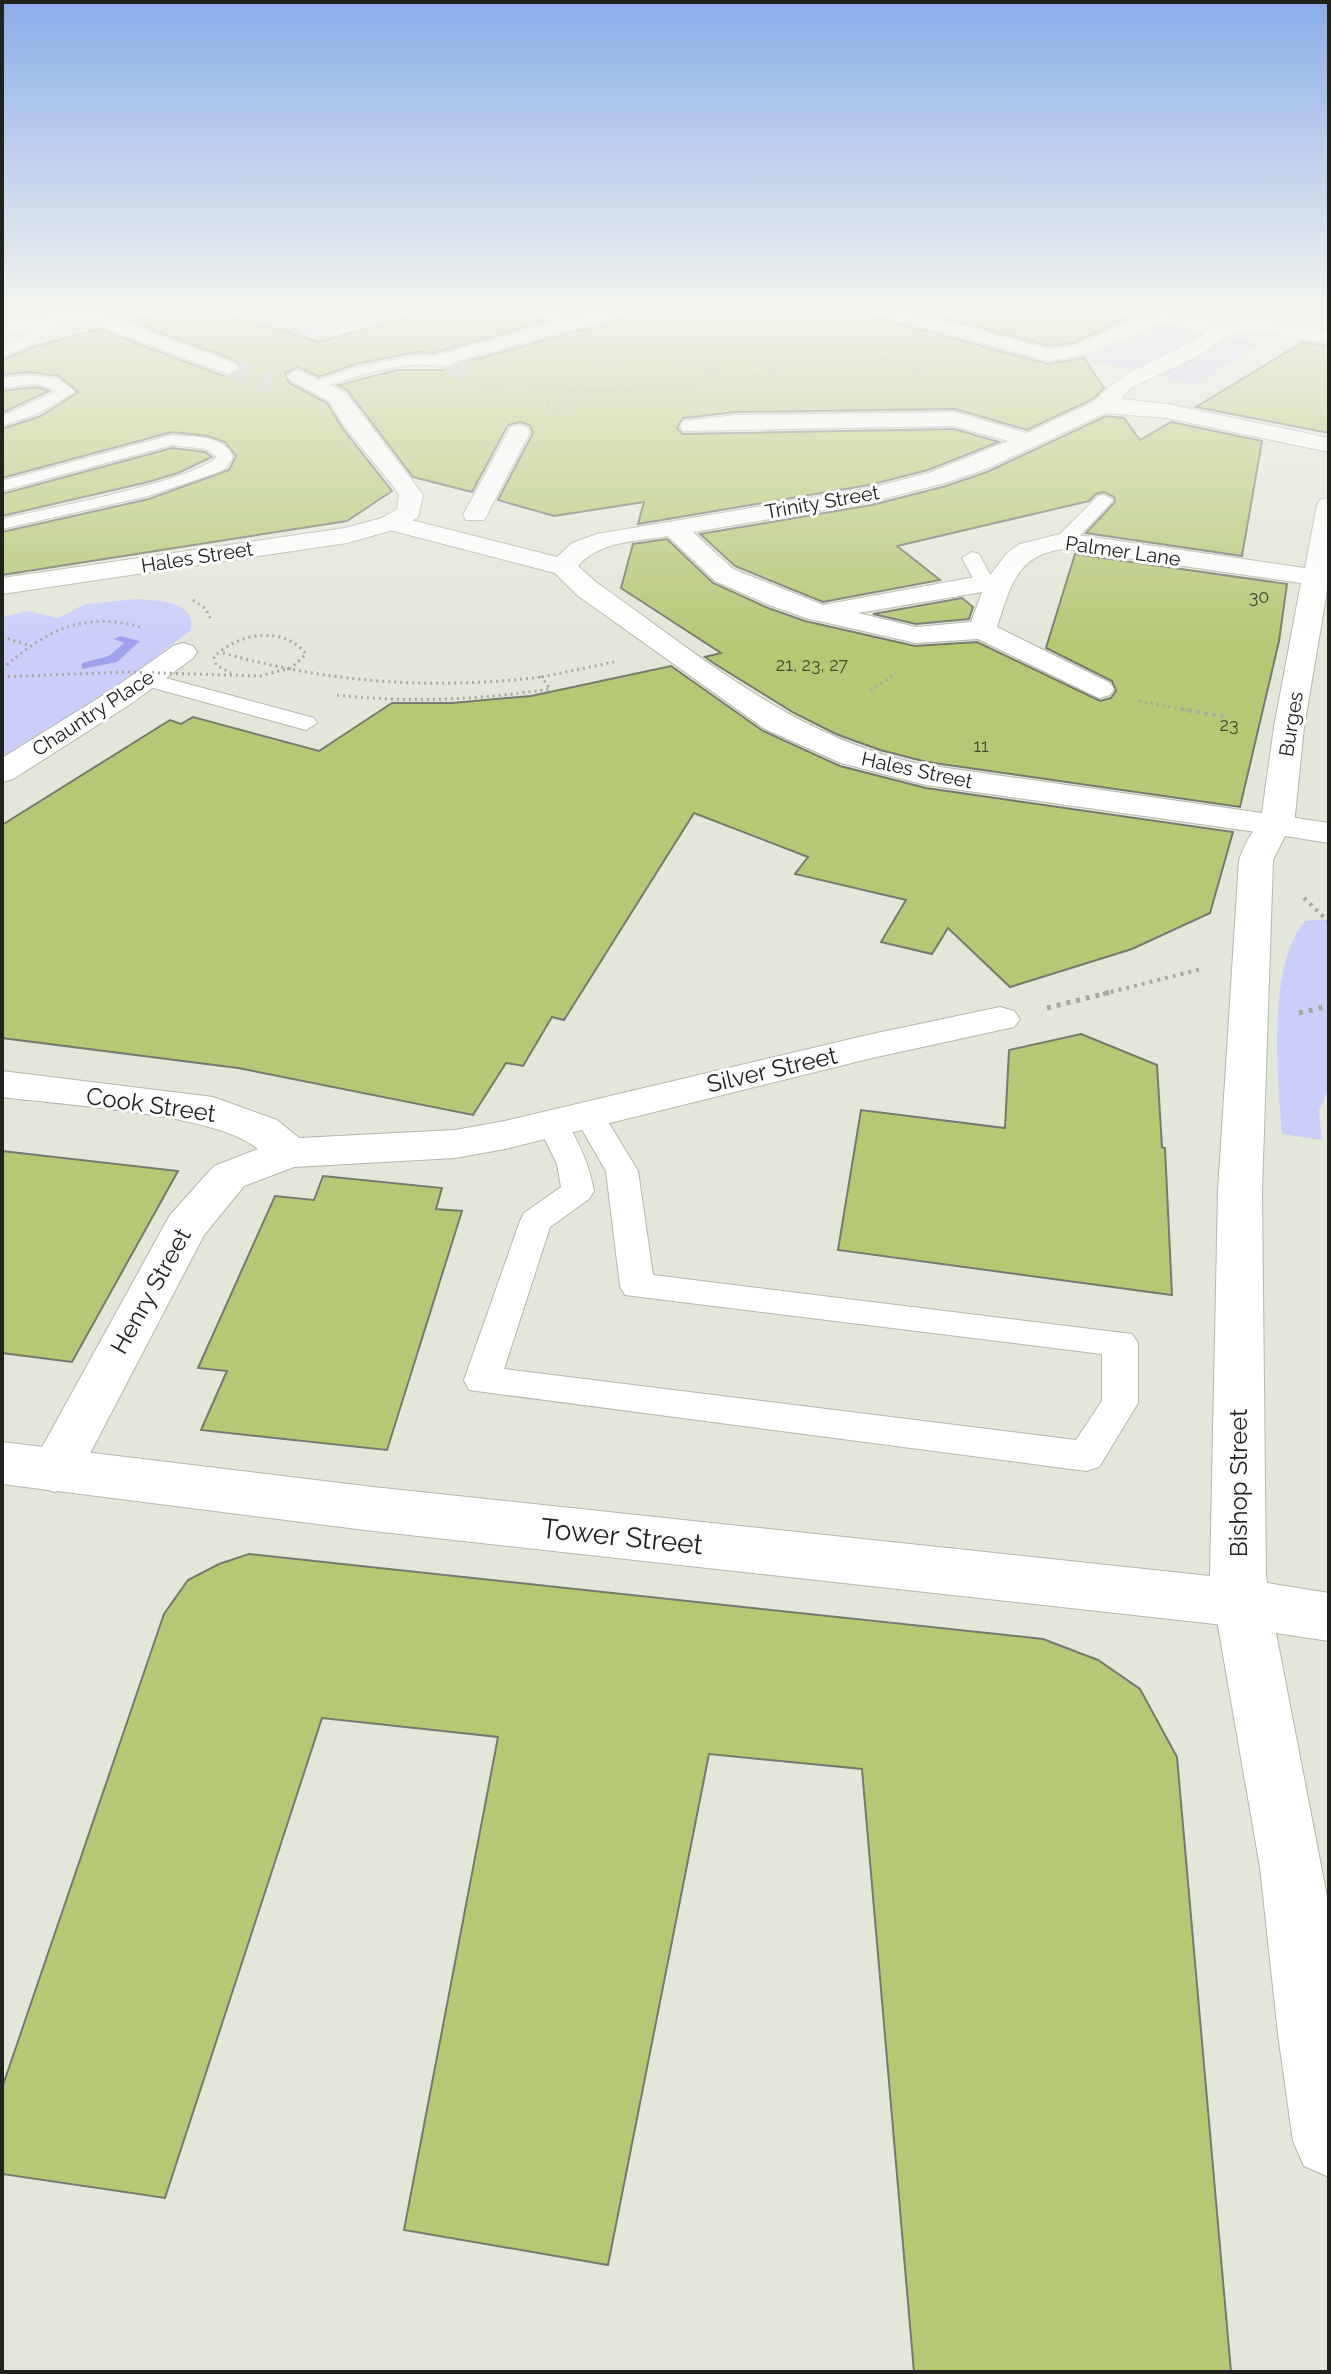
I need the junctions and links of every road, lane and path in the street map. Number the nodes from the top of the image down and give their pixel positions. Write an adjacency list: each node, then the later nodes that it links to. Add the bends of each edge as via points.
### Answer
1 (348, 420): 6 (street)
2 (898, 420): 7 (street)
3 (958, 420): 10 (street)
4 (1073, 420): 10 (street, Trinity Street)
5 (1209, 420): 11 (street)
6 (353, 422): 16 (street, via 411,495)
7 (736, 422): 8 (street)
8 (691, 426)
9 (519, 432): 15 (street)
10 (1028, 440): 18 (street, Trinity Street, via 978,464 871,495)
11 (1329, 445)
12 (2, 486): 17 (lane, via 172,440 210,444 225,457 210,469 142,492)
13 (1104, 500): 19 (lane)
14 (1329, 505): 22 (street, Burges)
15 (475, 515)
16 (400, 518): 21 (street, Hales Street); 24 (street, Hales Street, via 347,535)
17 (2, 524)
18 (673, 527): 21 (street, Trinity Street, via 606,539); 25 (street, via 724,575)
19 (1064, 541): 22 (street, Palmer Lane); 23 (street, Palmer Lane, via 1034,545)
20 (972, 558): 23 (lane)
21 (572, 559): 39 (street, Hales Street, via 573,579 776,722 852,756 926,775)
22 (1314, 577): 39 (street, Burges)
23 (993, 583): 25 (street); 26 (street, Palmer Lane)
24 (2, 586)
25 (816, 612): 26 (street, via 916,635)
26 (982, 630): 34 (street)
27 (2, 637): 30 (path, via 28,645)
28 (617, 661): 33 (path)
29 (177, 663): 31 (path, bridge, via 269,675 291,668 306,654 284,638 247,638 214,657 216,665); 32 (path, bridge); 33 (path, via 275,668 364,683 453,686); 37 (lane); 38 (street, Chauntry Place)
30 (2, 669)
31 (231, 673)
32 (2, 677)
33 (542, 677): 35 (path, via 551,691 425,700)
34 (1099, 689): 36 (path, via 1157,707)
35 (329, 694)
36 (1225, 717)
37 (306, 723)
38 (2, 772)
39 (1277, 825): 40 (street, Hales Street); 41 (street, Bishop Street, via 1256,860)
40 (1329, 833)
41 (1252, 956): 42 (path); 48 (street, Bishop Street, via 1240,1191)
42 (1000, 1019): 44 (street, Silver Street)
43 (2, 1084): 45 (street, Cook Street, via 213,1111 262,1130)
44 (570, 1118): 44 (lane, via 622,1171 637,1286 1120,1343 1120,1403 1086,1456 482,1380 536,1221 578,1191); 45 (street, Silver Street, via 455,1144)
45 (289, 1153): 47 (street, Henry Street, via 229,1176 186,1226)
46 (2, 1463): 47 (street, Tower Street)
47 (55, 1471): 48 (street, Tower Street)
48 (1242, 1603): 49 (street, Tower Street); 50 (street, Bishop Street)
49 (1329, 1617)
50 (1311, 1871): 51 (street, Bishop Street)
51 (1321, 2037): 52 (street, Bishop Street)
52 (1329, 2141)

